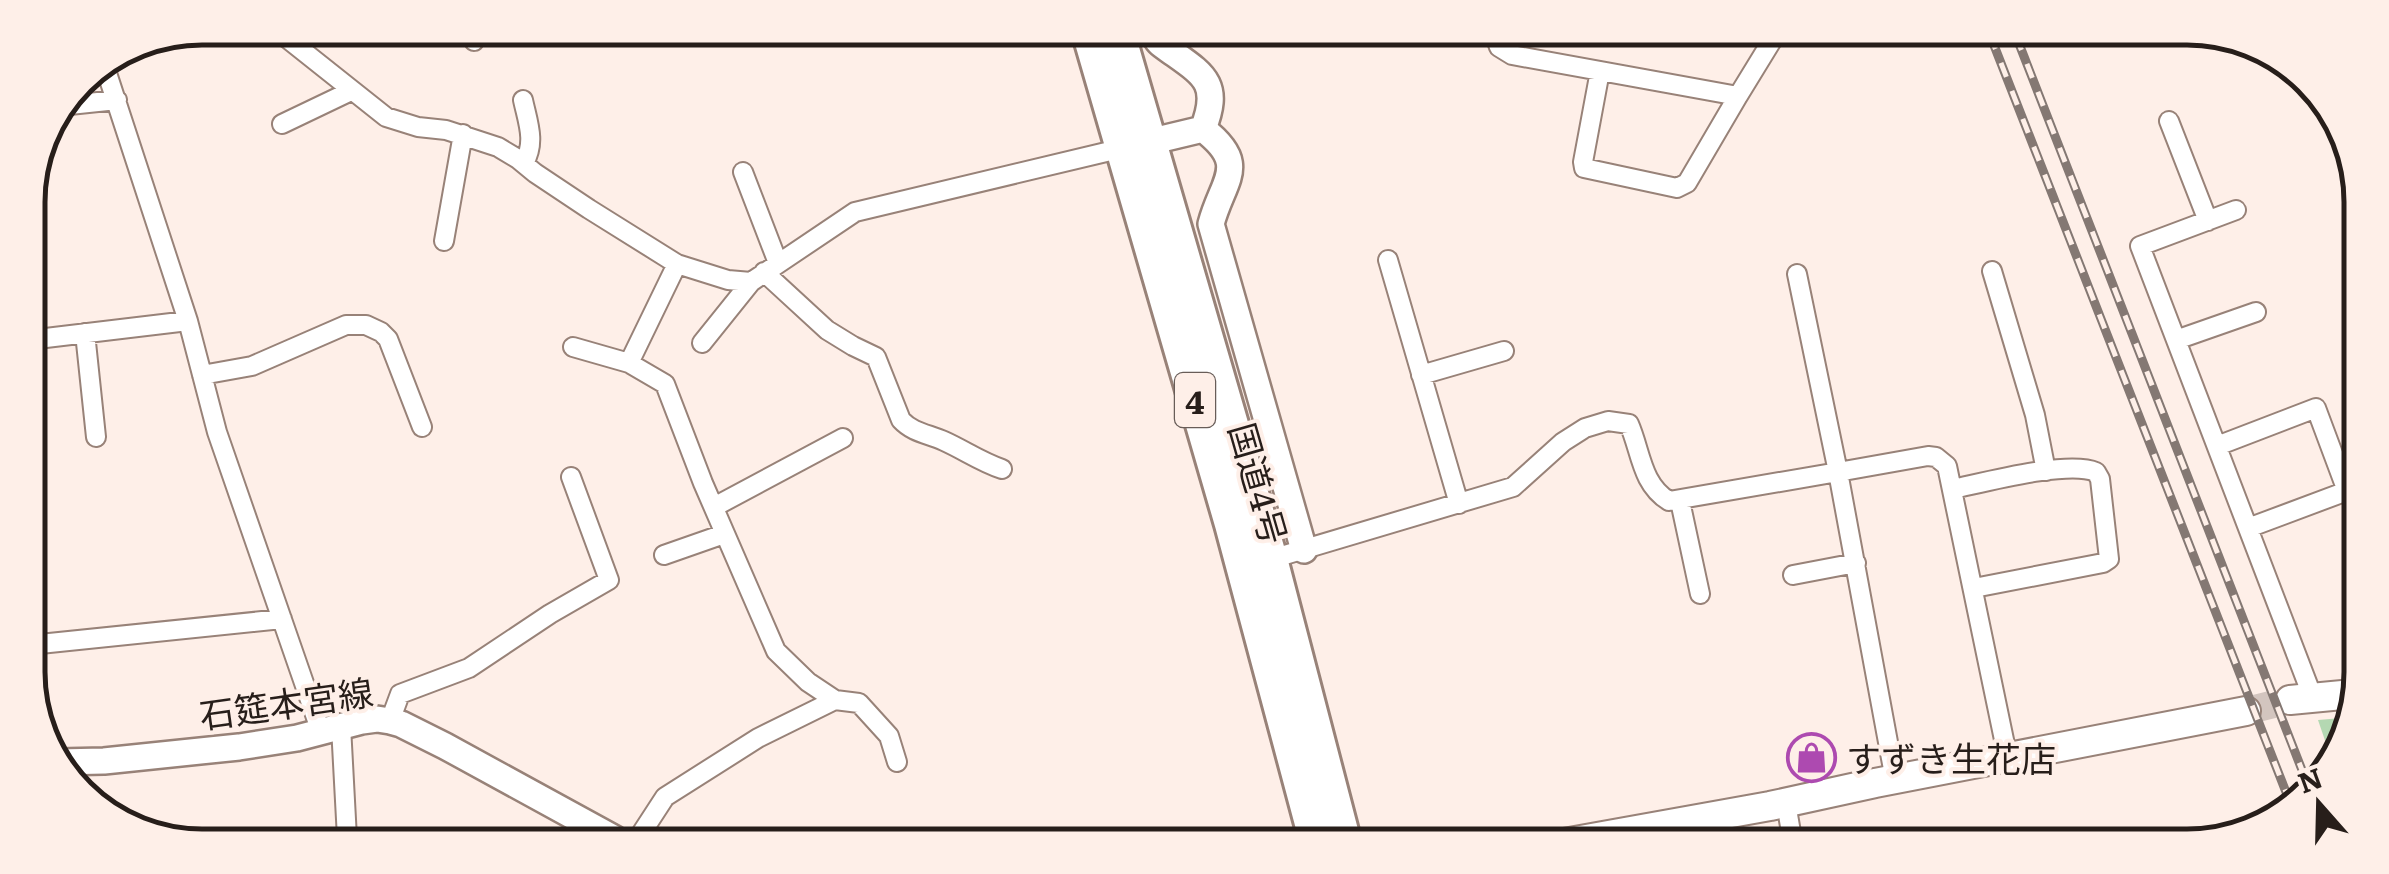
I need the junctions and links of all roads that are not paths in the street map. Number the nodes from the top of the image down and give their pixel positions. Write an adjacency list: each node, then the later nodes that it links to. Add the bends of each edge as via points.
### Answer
1 (295, 45): 9 (street)
2 (1094, 45): 18 (highway, 国道4号 / 4)
3 (1120, 45): 18 (highway, 国道4号 / 4)
4 (1162, 45): 16 (street, via 1210,87)
5 (1498, 45): 7 (street, via 1512,55)
6 (1769, 45): 10 (street)
7 (1600, 72): 10 (street); 10 (street, via 1584,168 1676,188 1687,182)
8 (108, 76): 11 (street)
9 (352, 91): 15 (street); 17 (street, via 386,117)
10 (1738, 96)
11 (117, 100): 13 (street); 30 (street)
12 (523, 100): 19 (street, via 532,143)
13 (79, 104)
14 (2169, 121): 22 (street)
15 (282, 124)
16 (1203, 128): 18 (street); 56 (street, via 1230,162 1211,224)
17 (463, 134): 19 (street); 23 (street)
18 (1136, 145): 27 (street, via 855,212); 58 (highway, 国道4号 / 4); 74 (highway, 国道4号 / 4, via 1231,524)
19 (524, 164): 25 (street)
20 (743, 172): 27 (street)
21 (2236, 210): 22 (street)
22 (2208, 221): 33 (street, via 2140,246)
23 (444, 241)
24 (1388, 260): 39 (street)
25 (677, 264): 27 (street, via 728,280); 37 (street)
26 (1992, 270): 45 (street)
27 (764, 272): 34 (street); 44 (street, via 826,330 876,357 906,426)
28 (1797, 274): 46 (street)
29 (2256, 312): 33 (street)
30 (188, 321): 31 (street); 38 (street)
31 (84, 333): 32 (street); 41 (street)
32 (45, 338)
33 (2176, 340): 43 (street)
34 (702, 343)
35 (573, 346): 37 (street)
36 (1504, 350): 39 (street)
37 (629, 363): 53 (street, via 666,384)
38 (202, 375): 40 (street, via 252,366 346,325 366,325 388,339); 63 (street)
39 (1421, 375): 52 (street)
40 (422, 427)
41 (96, 437)
42 (844, 438): 53 (street)
43 (2216, 446): 48 (street, via 2316,408); 54 (street)
44 (1002, 469)
45 (2046, 471): 49 (street); 61 (street, via 2096,472 2109,558)
46 (1838, 472): 49 (street, via 1936,457 1947,466); 51 (street); 59 (street)
47 (571, 477): 69 (street, via 609,580 469,668 400,694)
48 (2344, 483)
49 (1954, 489): 61 (street)
50 (2344, 492): 54 (street)
51 (1680, 500): 52 (street, via 1656,492 1629,424 1608,421 1564,442 1513,487); 62 (street)
52 (1459, 504): 56 (street)
53 (714, 507): 55 (street)
54 (2248, 528): 66 (street)
55 (724, 534): 57 (street); 67 (street, via 776,651)
56 (1304, 550): 58 (street)
57 (664, 556)
58 (1271, 559): 74 (highway, 国道4号 / 4)
59 (1856, 562): 60 (street); 75 (street)
60 (1792, 576)
61 (1974, 588): 71 (street)
62 (1700, 594)
63 (282, 619): 64 (street); 70 (street)
64 (45, 643)
65 (2342, 695): 66 (main road)
66 (2302, 699)
67 (835, 700): 73 (street, via 859,702 888,736); 79 (street, via 758,738 665,797)
68 (2246, 710): 71 (main road)
69 (390, 721): 70 (street, 石筵本宮線); 78 (street, 石筵本宮線)
70 (330, 729): 72 (street, 石筵本宮線, via 239,747); 77 (street)
71 (2008, 759): 75 (main road)
72 (73, 762)
73 (897, 762)
74 (1310, 766): 80 (highway, 国道4号 / 4); 81 (highway, 国道4号 / 4)
75 (1895, 780): 76 (main road)
76 (1786, 803): 82 (main road); 83 (street)
77 (346, 829)
78 (595, 829)
79 (645, 829)
80 (1315, 829)
81 (1338, 829)
82 (1645, 829)
83 (1791, 829)

